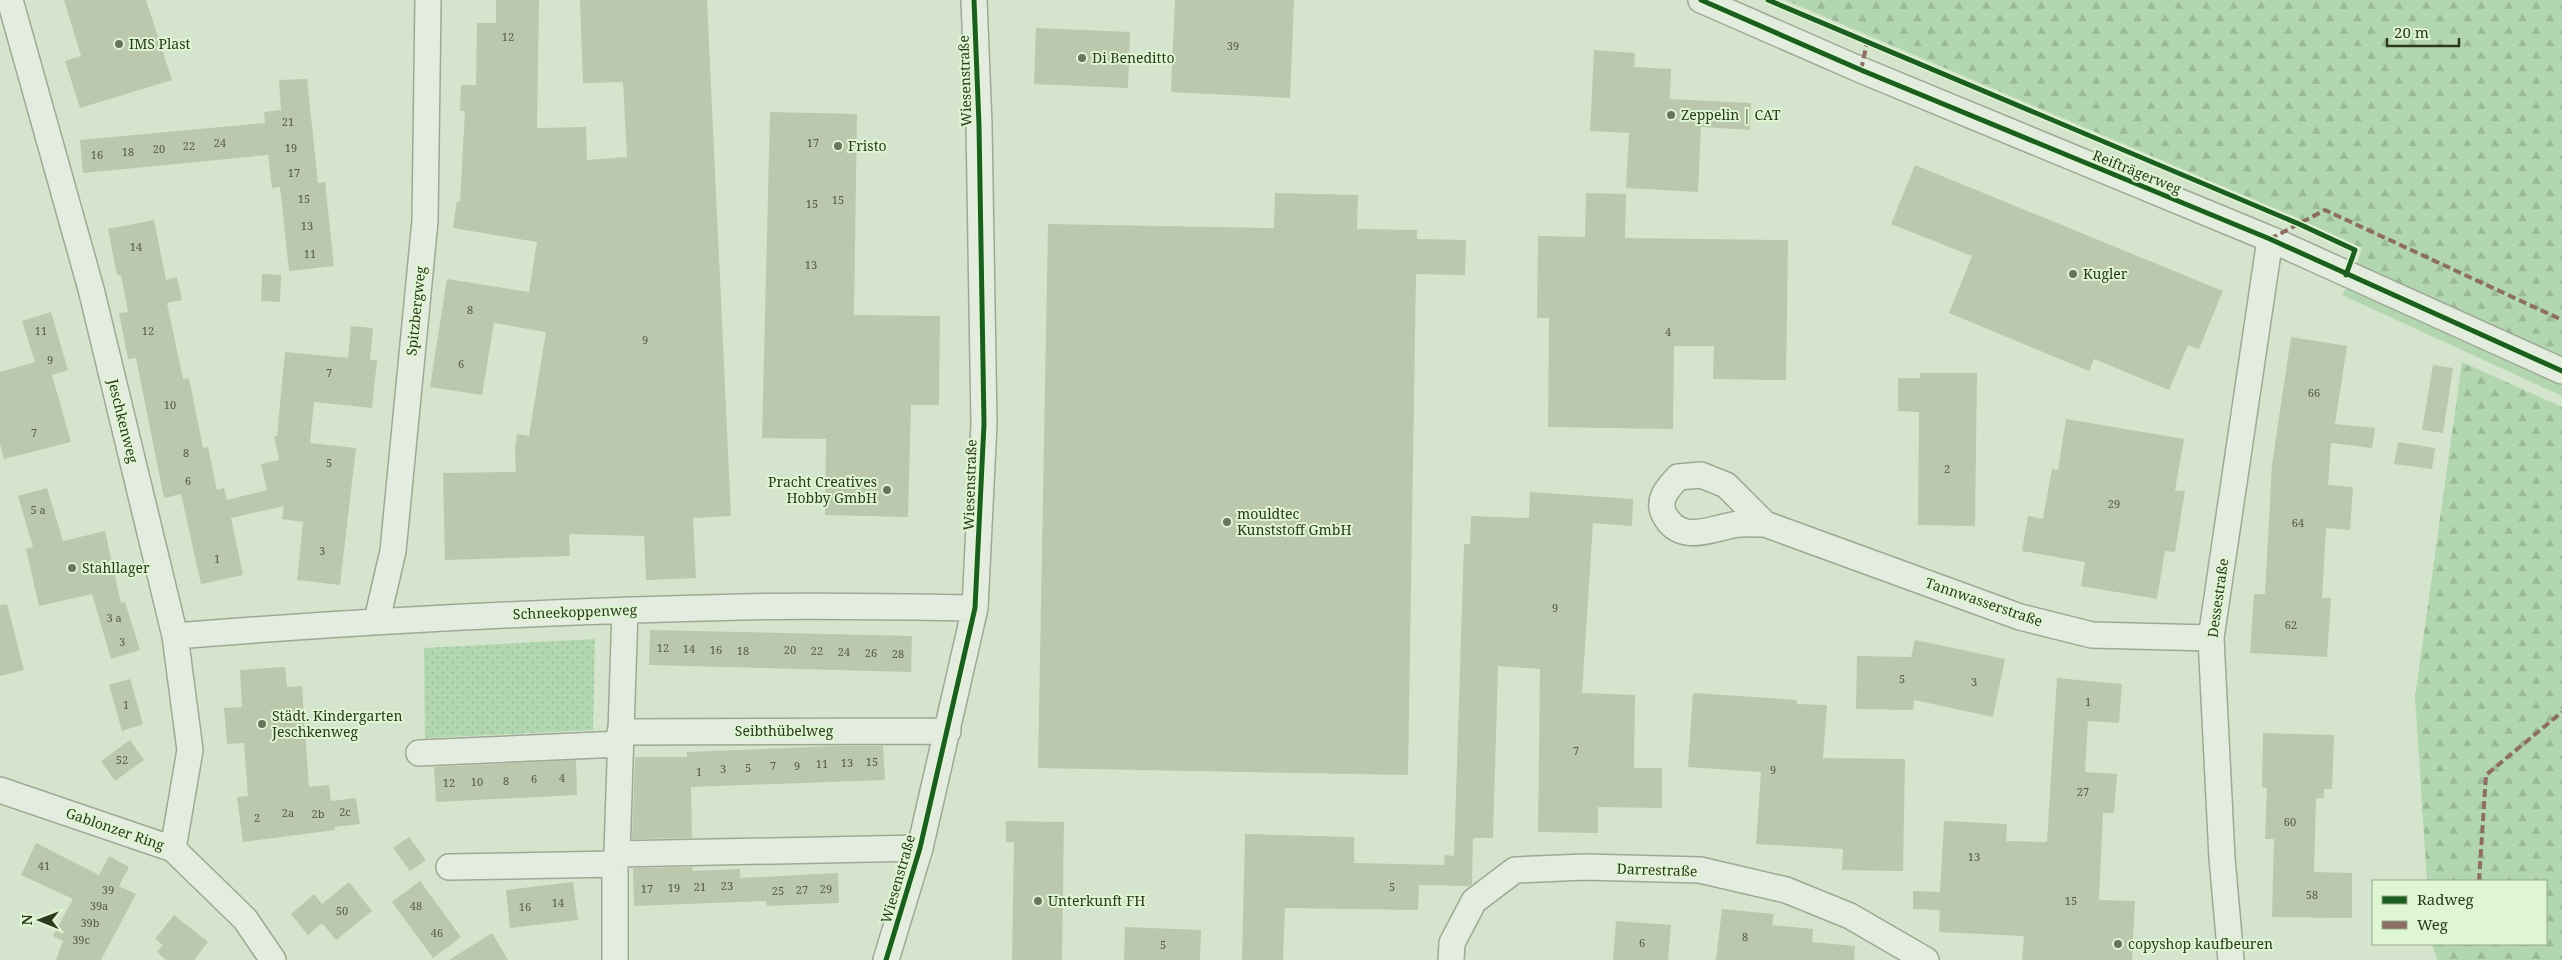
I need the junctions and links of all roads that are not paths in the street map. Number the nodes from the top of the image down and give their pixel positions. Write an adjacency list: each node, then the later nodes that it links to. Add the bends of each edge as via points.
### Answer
1 (10, 0): 5 (street, Jeschkenweg)
2 (428, 0): 11 (street, Spitzbergweg, via 424,221 393,551)
3 (974, 0): 9 (street, Wiesenstraße, via 984,424)
4 (1701, 0): 6 (street, Reifträgerweg, via 1861,70)
5 (9, 29): 12 (street, Jeschkenweg, via 91,289)
6 (2270, 239): 7 (street, Reifträgerweg); 13 (street, Dessestraße)
7 (2562, 371)
8 (1765, 524): 13 (street, Tannwasserstraße, via 2038,621 2092,635)
9 (975, 608): 10 (street, Schneekoppenweg, via 744,606); 14 (street, Wiesenstraße)
10 (625, 610): 11 (street, Schneekoppenweg); 15 (street)
11 (377, 620): 12 (street, Schneekoppenweg)
12 (175, 636): 19 (street, Jeschkenweg, via 190,750)
13 (2211, 638): 27 (street, Dessestraße, via 2222,858)
14 (948, 730): 15 (street, Seibthübelweg); 18 (street, Wiesenstraße)
15 (620, 738): 16 (street, Seibthübelweg); 20 (street)
16 (419, 753)
17 (0, 790): 19 (street, Gablonzer Ring)
18 (920, 848): 20 (street); 24 (street, Wiesenstraße)
19 (174, 849): 22 (street, Gablonzer Ring, via 245,919)
20 (616, 859): 21 (street); 23 (street)
21 (449, 867)
22 (273, 960)
23 (614, 960)
24 (886, 960)
25 (1451, 960): 26 (street, Darrestraße, via 1452,943 1474,901 1514,870 1585,867 1700,870 1786,890 1850,916)
26 (1926, 960)
27 (2231, 960)

